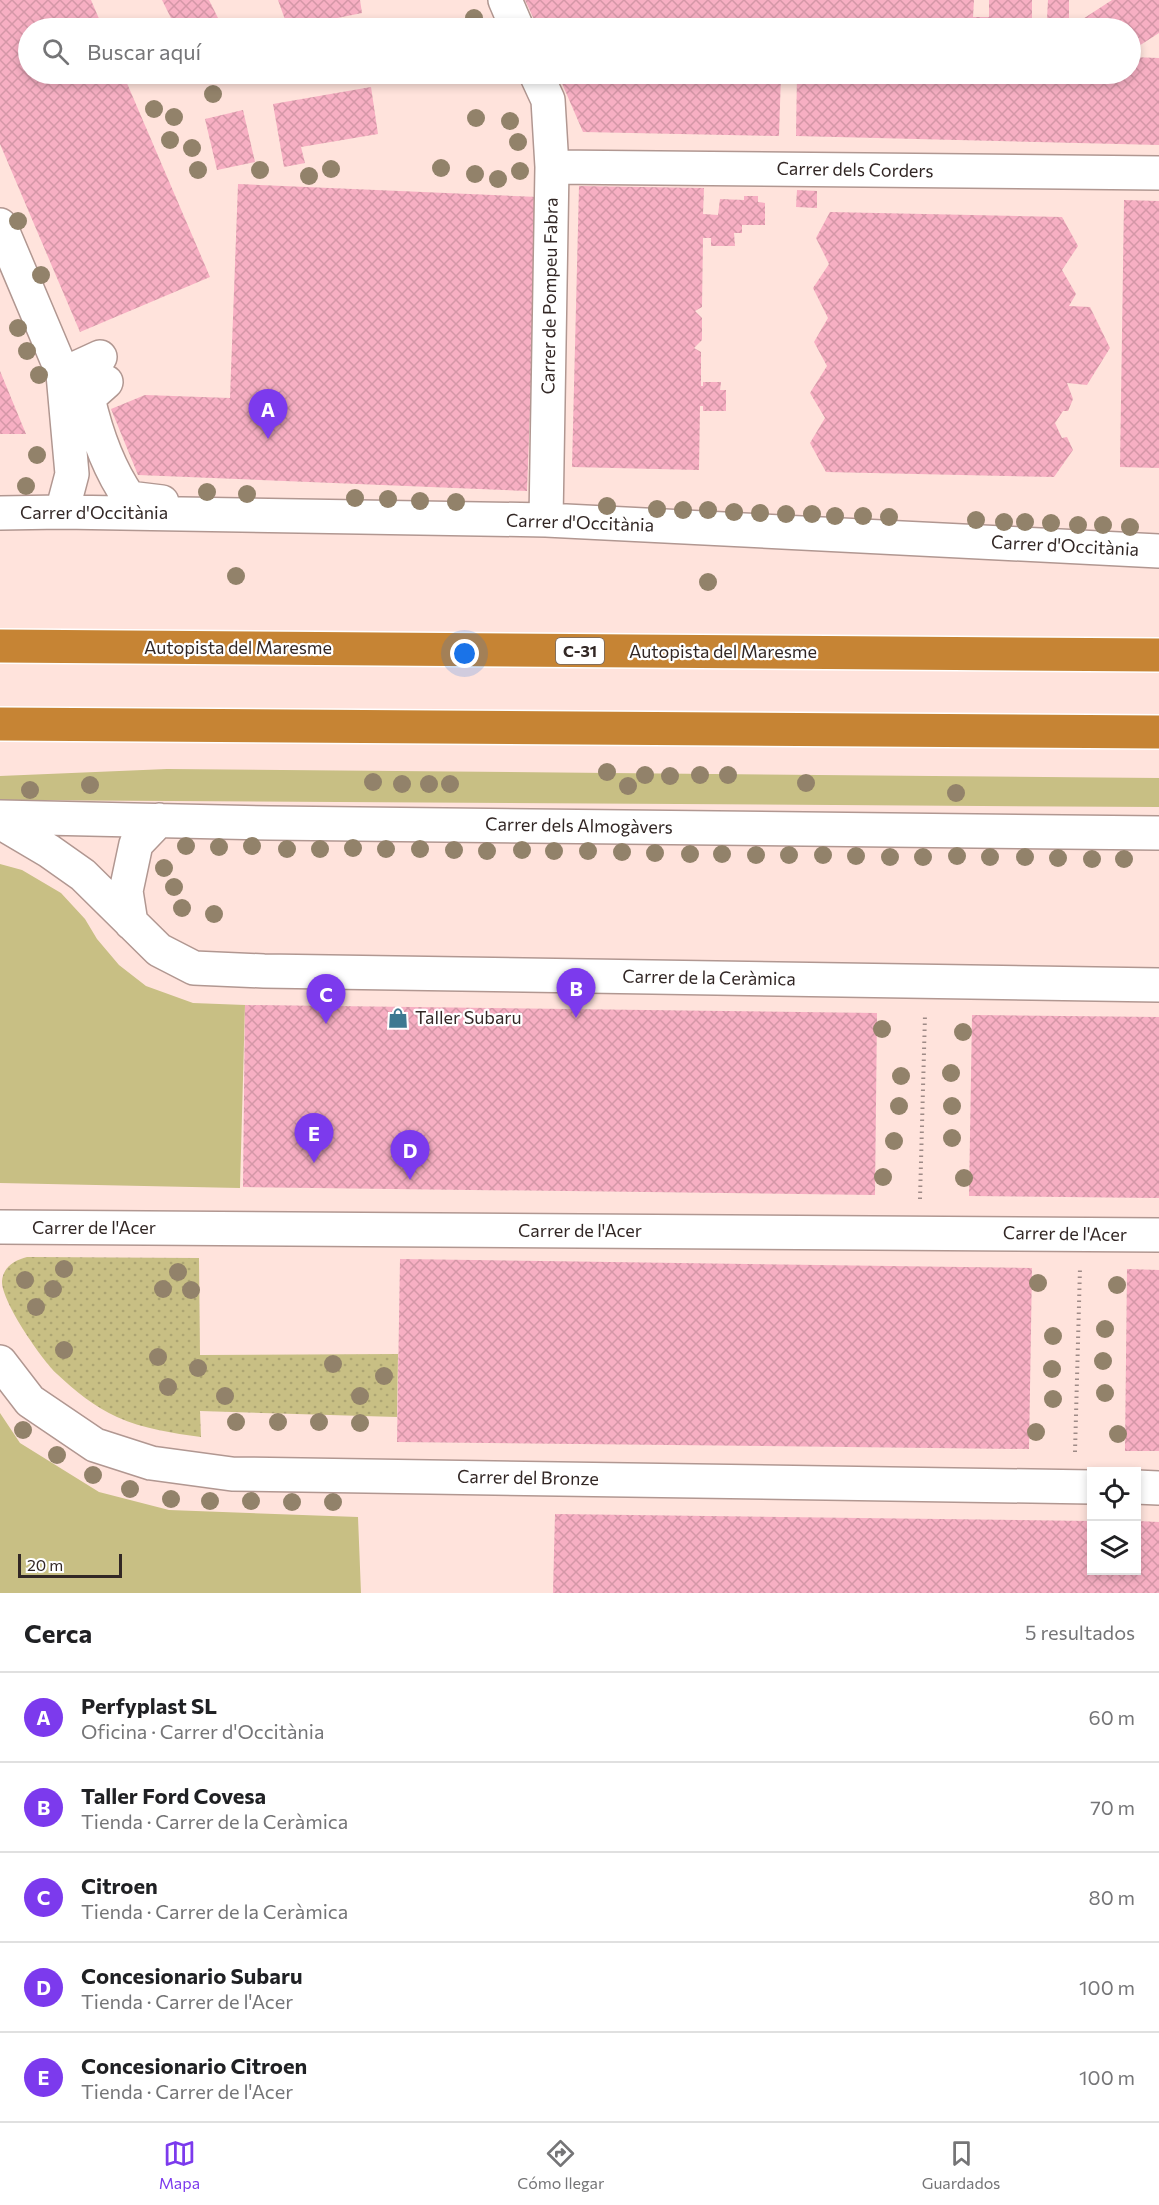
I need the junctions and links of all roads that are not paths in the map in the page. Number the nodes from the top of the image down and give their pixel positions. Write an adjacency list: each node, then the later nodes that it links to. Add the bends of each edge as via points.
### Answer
1 (505, 0): 2 (street)
2 (513, 18)
3 (541, 84): 4 (street, Carrer de Pompeu Fabra, via 548,100)
4 (552, 167): 5 (street, Carrer dels Corders); 11 (street, Carrer de Pompeu Fabra)
5 (1159, 172)
6 (0, 225): 7 (street)
7 (63, 374): 8 (street, via 72,474); 10 (street, via 103,370 88,398 115,478 129,498)
8 (62, 512): 9 (street, Carrer d'Occitània); 10 (street, Carrer d'Occitània)
9 (0, 513)
10 (232, 515): 11 (street, Carrer d'Occitània)
11 (546, 520): 12 (street, Carrer d'Occitània)
12 (1159, 551)
13 (0, 646): 14 (highway, Autopista del Maresme / C-31)
14 (1159, 656)
15 (0, 724): 16 (highway)
16 (1159, 732)
17 (0, 817): 18 (street, Carrer dels Almogàvers)
18 (159, 820): 20 (street, Carrer dels Almogàvers); 21 (street, via 136,844 126,891)
19 (0, 822): 21 (street, Carrer de la Ceràmica, via 83,875)
20 (1159, 833)
21 (130, 923): 22 (street, Carrer de la Ceràmica, via 159,950 194,968)
22 (1159, 985)
23 (0, 1227): 24 (street, Carrer de l'Acer)
24 (1159, 1235)
25 (0, 1362): 26 (street, Carrer del Bronze, via 30,1401 95,1445 150,1463 232,1474)
26 (1083, 1487)
27 (1141, 1487): 28 (street)
28 (1159, 1488)

